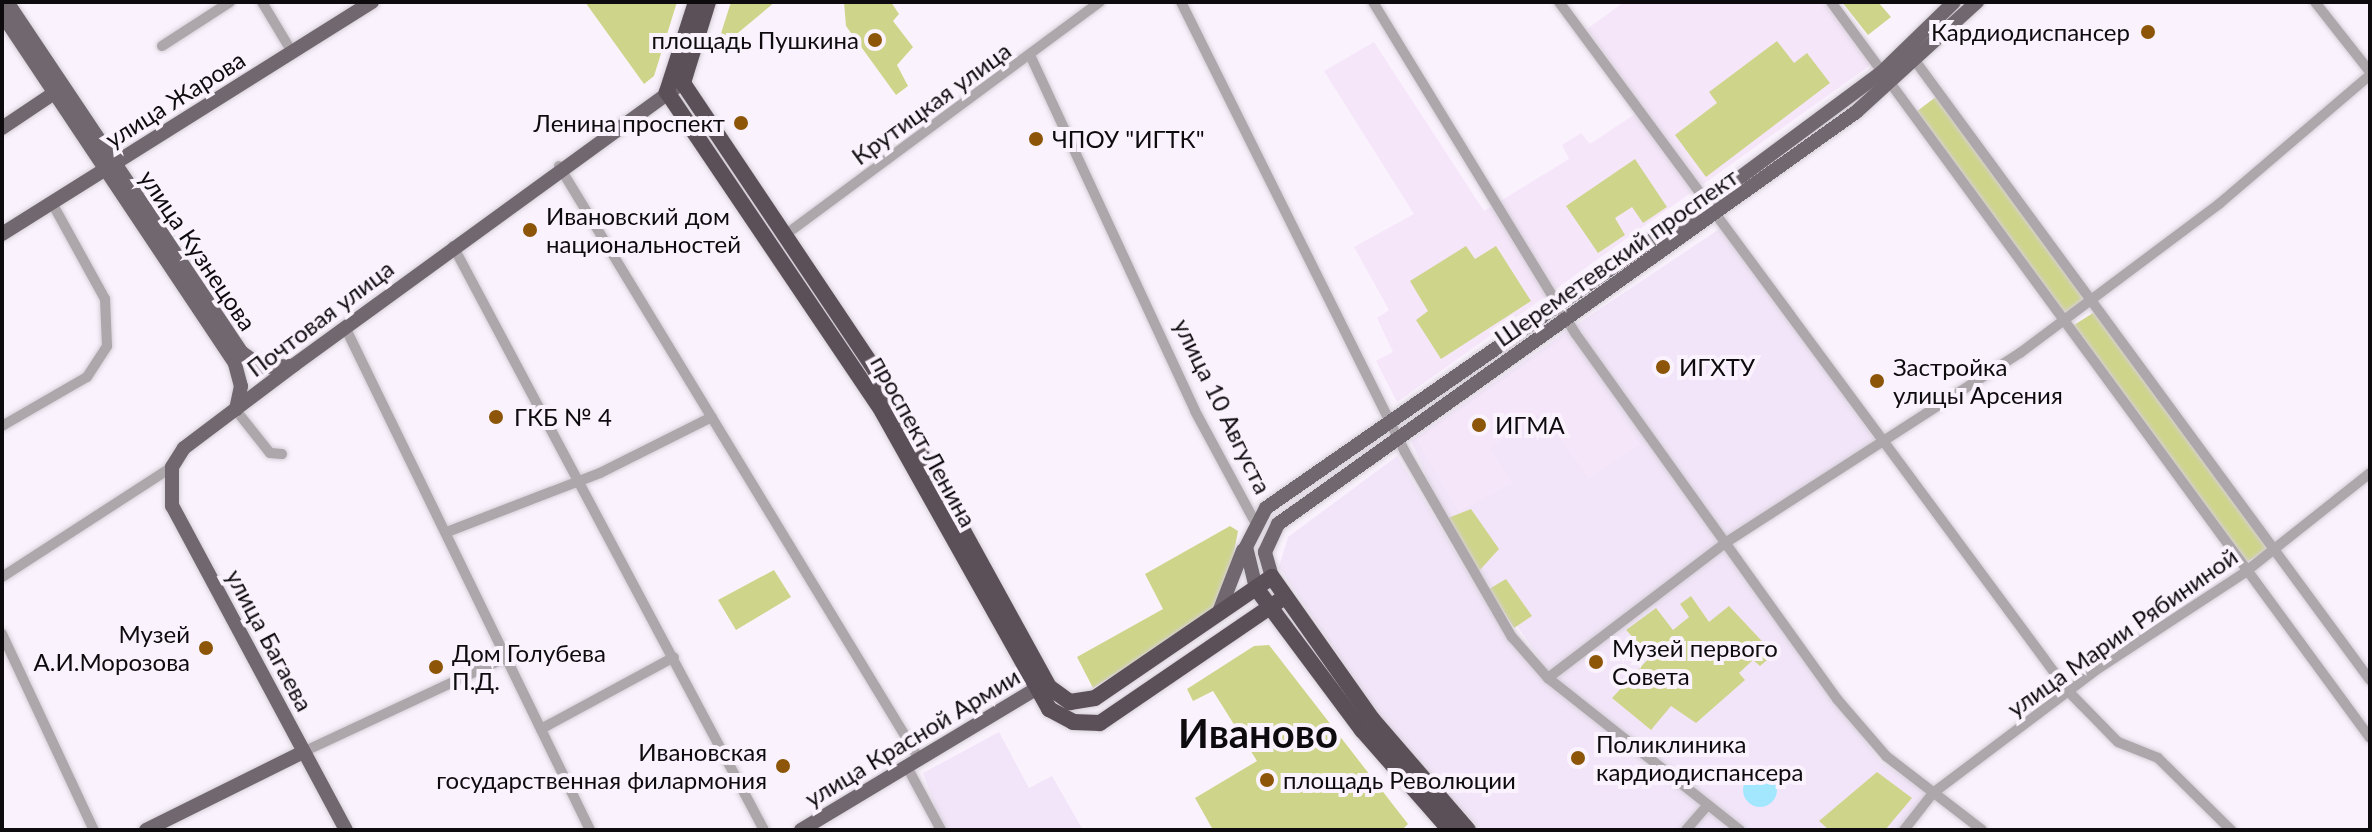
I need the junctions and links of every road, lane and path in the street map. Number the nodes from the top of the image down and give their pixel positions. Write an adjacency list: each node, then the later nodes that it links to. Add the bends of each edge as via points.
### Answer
1 (7, 2): 24 (main road, улица Кузнецова)
2 (230, 2): 16 (street)
3 (262, 2): 17 (street)
4 (372, 2): 17 (main road, улица Жарова)
5 (696, 2): 25 (highway)
6 (708, 2): 22 (highway)
7 (1100, 2): 18 (street, Крутицкая улица)
8 (1181, 2): 43 (street)
9 (1373, 2): 36 (street)
10 (1559, 2): 29 (street)
11 (1831, 2): 20 (street)
12 (1954, 2): 20 (main road, Шереметевский проспект)
13 (1977, 2): 19 (main road, Шереметевский проспект)
14 (2315, 2): 21 (street)
15 (2, 14): 24 (main road, улица Кузнецова)
16 (162, 46)
17 (292, 52): 27 (main road, улица Жарова)
18 (1030, 55): 33 (street, Крутицкая улица); 51 (street, улица 10 Августа, via 1195,411)
19 (1916, 62): 23 (main road, Шереметевский проспект); 35 (street)
20 (1882, 72): 23 (street); 29 (main road, Шереметевский проспект)
21 (2370, 74): 35 (street, via 2219,204)
22 (683, 83): 25 (main road, Почтовая улица); 33 (highway, проспект Ленина)
23 (1891, 85): 31 (main road, Шереметевский проспект); 38 (street)
24 (59, 90): 26 (main road); 27 (main road, улица Кузнецова)
25 (667, 92): 28 (main road, Почтовая улица); 70 (highway, проспект Ленина, via 882,411)
26 (2, 128)
27 (108, 166): 30 (main road, улица Жарова); 40 (main road, улица Кузнецова, via 241,352 269,368); 41 (main road, улица Кузнецова, via 235,364 241,386)
28 (559, 166): 34 (main road, Почтовая улица); 42 (street)
29 (1707, 202): 31 (street); 36 (main road, Шереметевский проспект)
30 (52, 203): 32 (main road, улица Жарова); 44 (street, via 105,299 107,346 87,377)
31 (1716, 215): 37 (main road, Шереметевский проспект); 46 (street)
32 (2, 234)
33 (785, 235): 70 (highway, проспект Ленина, via 872,365)
34 (453, 246): 39 (main road, Почтовая улица); 50 (street)
35 (2092, 299): 38 (street); 55 (street)
36 (1558, 305): 37 (street); 43 (main road, Шереметевский проспект)
37 (1567, 320): 45 (main road, Шереметевский проспект); 54 (street)
38 (2062, 322): 46 (street); 56 (street)
39 (345, 327): 40 (main road, Почтовая улица); 52 (street)
40 (294, 365): 41 (main road, Почтовая улица)
41 (235, 409): 47 (street, via 270,453); 48 (main road, Почтовая улица, via 184,448)
42 (712, 417): 50 (street); 75 (street)
43 (1391, 421): 45 (street); 51 (main road, Шереметевский проспект)
44 (2, 426)
45 (1398, 437): 58 (main road, Шереметевский проспект, via 1270,536 1265,557); 68 (street, via 1512,637)
46 (1880, 440): 54 (street); 71 (street)
47 (282, 454)
48 (172, 467): 57 (street, Почтовая улица); 74 (main road, улица Багаева, via 172,506)
49 (2370, 473): 55 (street, улица Марии Рябининой)
50 (581, 478): 52 (street); 67 (street)
51 (1254, 520): 53 (main road, улица 10 Августа)
52 (447, 532): 66 (street)
53 (1247, 539): 59 (main road); 62 (main road, via 1229,597)
54 (1725, 543): 68 (street); 76 (street, via 1837,699 1886,756)
55 (2276, 549): 56 (street, улица Марии Рябининой); 69 (street)
56 (2244, 573): 71 (street, улица Марии Рябининой); 73 (street)
57 (2, 577)
58 (1272, 577): 59 (highway); 60 (highway)
59 (1256, 588): 61 (highway); 62 (highway)
60 (1285, 597): 61 (highway, проспект Ленина); 86 (highway, via 1373,720)
61 (1270, 608): 63 (highway, проспект Ленина); 64 (highway)
62 (1211, 621): 70 (highway, via 1087,702 1070,702)
63 (1246, 625): 64 (highway); 70 (highway, проспект Ленина, via 1100,723 1066,720)
64 (1286, 630): 85 (highway)
65 (2, 634): 78 (street)
66 (507, 657): 72 (street); 74 (street)
67 (674, 657): 72 (street); 82 (street)
68 (1548, 678): 77 (street)
69 (2370, 680)
70 (1040, 686): 75 (main road, улица Красной Армии)
71 (2068, 691): 76 (street, улица Марии Рябининой); 91 (street, via 2118,742 2158,758)
72 (541, 729): 81 (street)
73 (2370, 738)
74 (303, 752): 79 (main road); 80 (main road, улица Багаева)
75 (912, 761): 83 (main road, улица Красной Армии); 84 (street)
76 (1933, 793): 89 (street, улица Марии Рябининой); 90 (street)
77 (1708, 805): 87 (street); 88 (street)
78 (94, 830)
79 (146, 830)
80 (346, 830)
81 (590, 830)
82 (764, 830)
83 (801, 830)
84 (941, 830)
85 (1450, 830)
86 (1468, 830)
87 (1686, 830)
88 (1740, 830)
89 (1904, 830)
90 (1982, 830)
91 (2231, 830)

